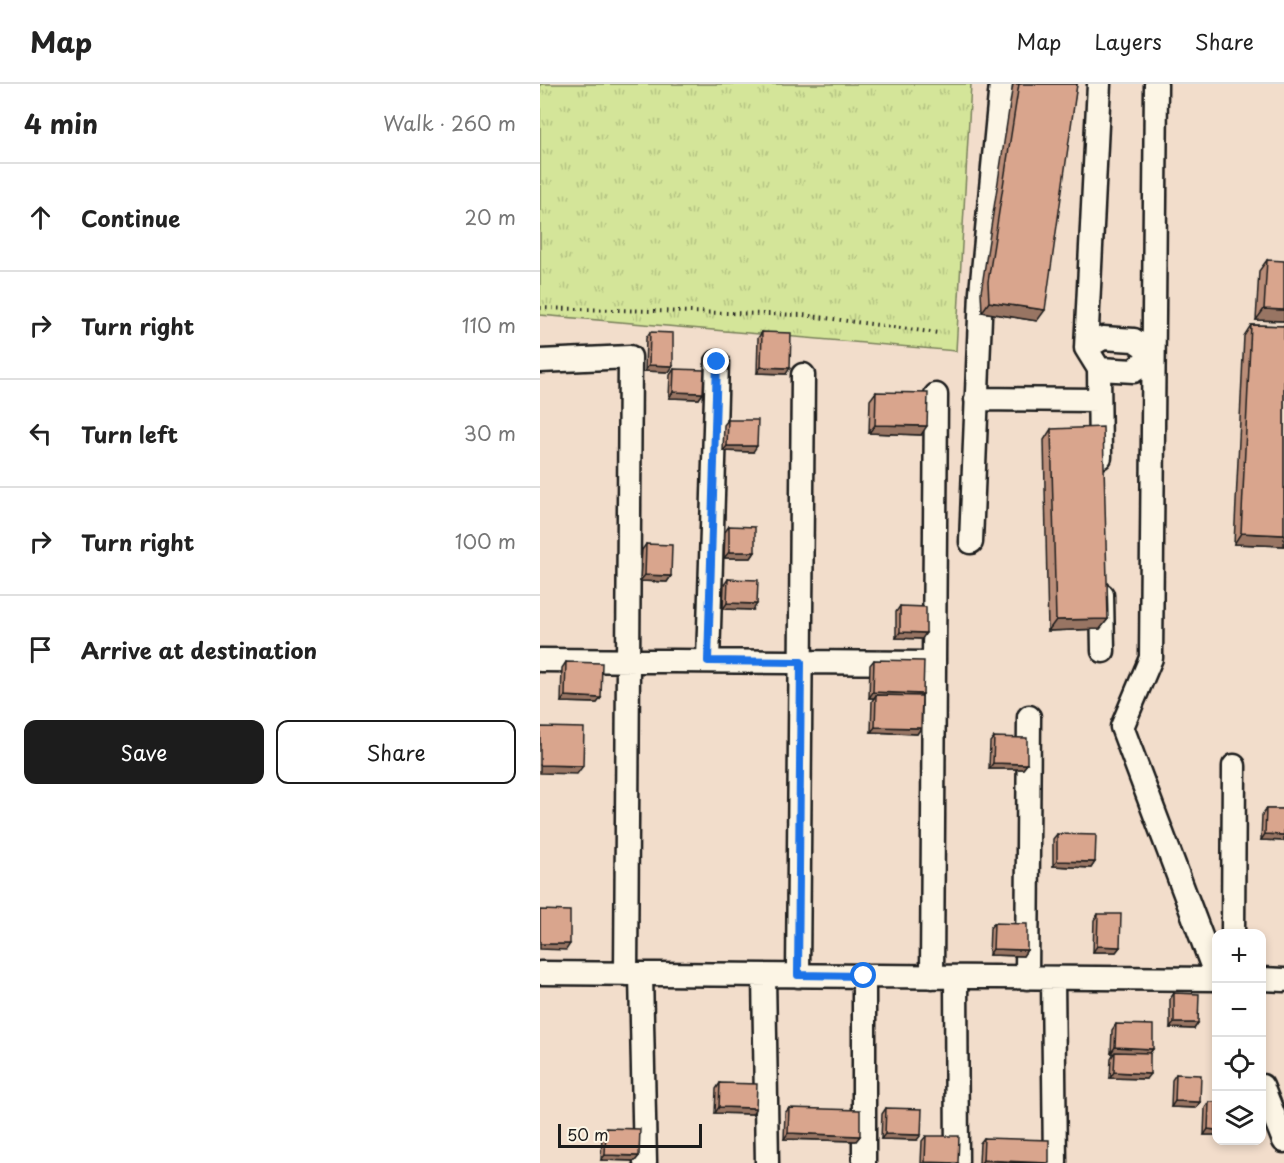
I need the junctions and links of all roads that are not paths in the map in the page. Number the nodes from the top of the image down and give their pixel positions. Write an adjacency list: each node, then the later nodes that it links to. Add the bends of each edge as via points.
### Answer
1 (1001, 84): 11 (street, via 981,292)
2 (1099, 84): 4 (street)
3 (1156, 84): 5 (street)
4 (1086, 348): 5 (street, via 1103,338 1134,340); 8 (street)
5 (1153, 353): 8 (street, via 1134,371); 25 (street, via 1151,657 1122,727)
6 (540, 361): 18 (street, via 630,357)
7 (717, 362): 19 (street)
8 (1099, 369): 12 (street)
9 (803, 375): 20 (street)
10 (936, 395): 21 (street)
11 (976, 399): 12 (street); 14 (street)
12 (1099, 400): 13 (street)
13 (1101, 484)
14 (971, 542)
15 (1102, 579): 16 (street)
16 (1103, 651)
17 (540, 660): 18 (street)
18 (628, 661): 19 (street); 27 (street)
19 (708, 661): 20 (street)
20 (801, 662): 21 (street); 29 (street)
21 (934, 663): 31 (street)
22 (1029, 717): 33 (street)
23 (1234, 766): 24 (street)
24 (1233, 929)
25 (1212, 967)
26 (540, 973): 27 (street)
27 (633, 974): 28 (street); 40 (street)
28 (764, 975): 29 (street); 41 (street)
29 (798, 975): 30 (street)
30 (864, 976): 31 (street); 42 (street)
31 (932, 977): 32 (street)
32 (956, 977): 33 (street); 43 (street)
33 (1027, 978): 34 (street)
34 (1053, 978): 35 (street); 44 (street)
35 (1212, 978)
36 (1266, 980): 37 (street)
37 (1284, 980)
38 (1264, 1091): 39 (street)
39 (1284, 1141)
40 (645, 1163)
41 (767, 1163)
42 (864, 1163)
43 (957, 1163)
44 (1055, 1163)

